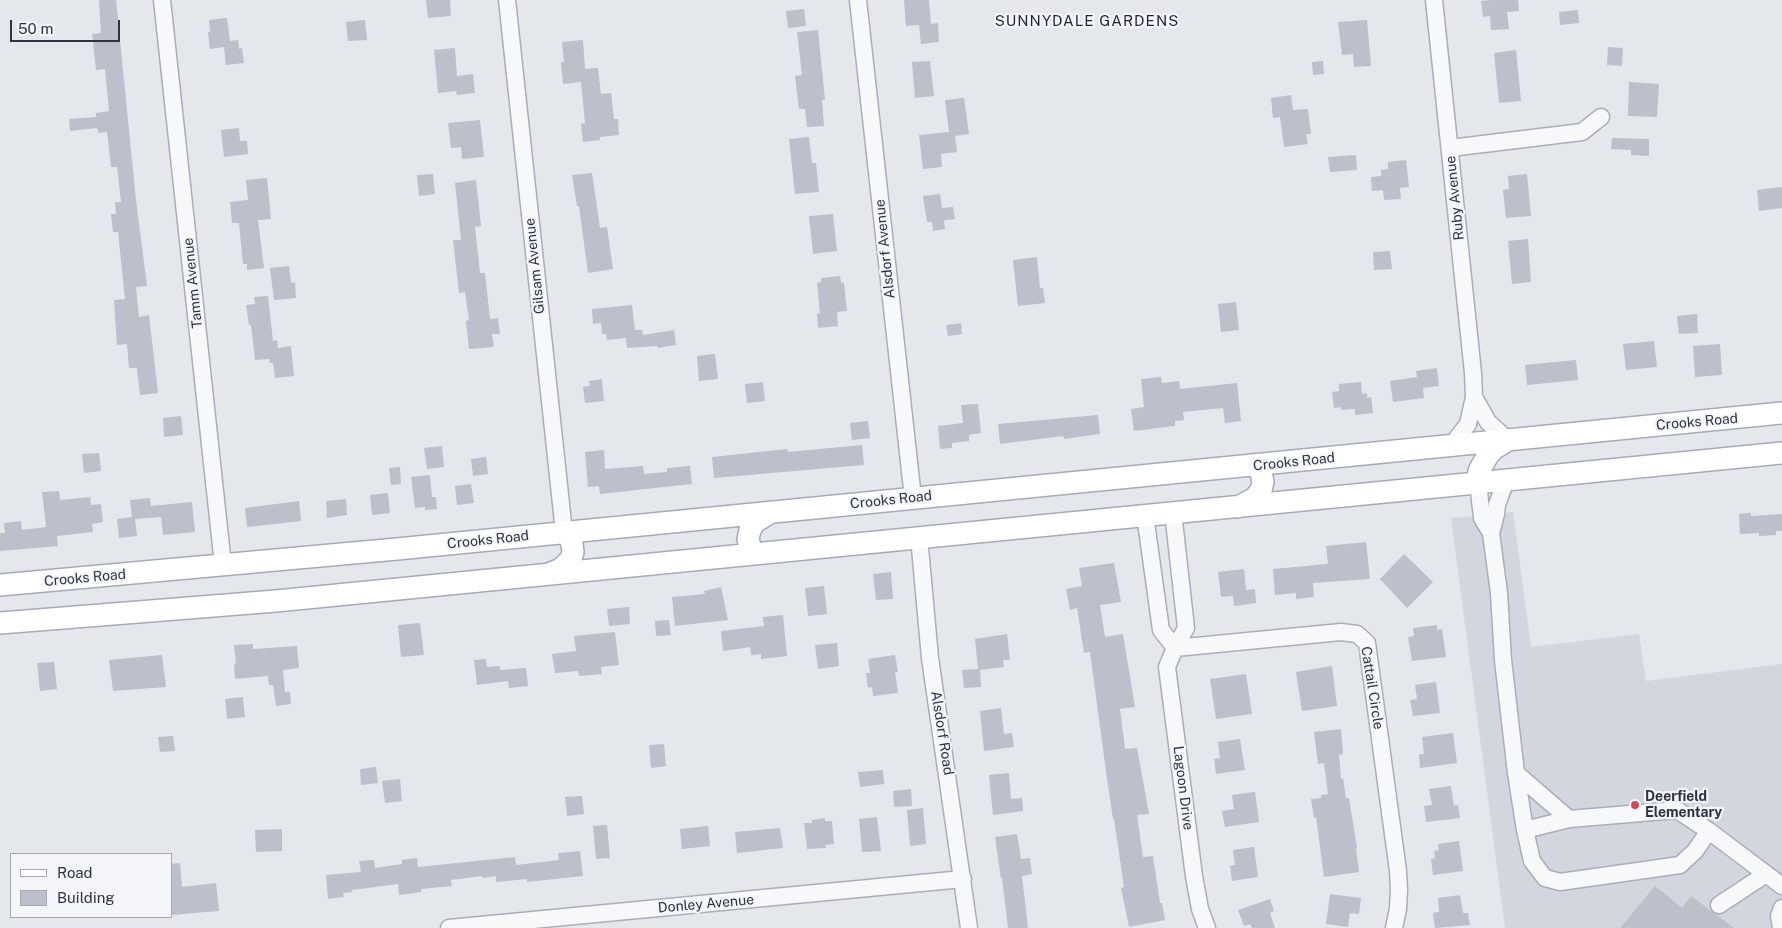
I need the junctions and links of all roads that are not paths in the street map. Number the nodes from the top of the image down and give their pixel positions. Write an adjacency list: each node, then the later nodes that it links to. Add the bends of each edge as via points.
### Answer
1 (162, 0): 24 (street, Tamm Avenue)
2 (507, 0): 20 (street, Gilsam Avenue)
3 (858, 0): 15 (street, Alsdorf Avenue)
4 (1434, 0): 6 (street, Ruby Avenue)
5 (1601, 117): 6 (street, via 1582,132)
6 (1450, 148): 7 (street, Ruby Avenue)
7 (1474, 397): 9 (street, Ruby Avenue, via 1488,422); 10 (street, Ruby Avenue, via 1468,424)
8 (1782, 413): 9 (main road, Crooks Road)
9 (1508, 440): 10 (main road, Crooks Road); 14 (main road, via 1488,455 1479,471)
10 (1451, 446): 12 (main road, Crooks Road)
11 (1782, 453): 13 (main road)
12 (1257, 465): 15 (main road, Crooks Road); 16 (main road, via 1263,482 1261,490 1255,498)
13 (1506, 480): 14 (main road); 21 (street)
14 (1478, 483): 16 (main road); 21 (street, via 1482,518)
15 (913, 498): 17 (main road, Crooks Road)
16 (1238, 507): 18 (main road)
17 (771, 512): 20 (main road, Crooks Road); 23 (main road, via 755,522 750,530 748,539)
18 (1173, 512): 19 (main road); 28 (street, Lagoon Drive, via 1186,628)
19 (1146, 515): 22 (main road); 28 (street, via 1161,630)
20 (564, 532): 24 (main road, Crooks Road); 25 (main road, via 572,544 571,559)
21 (1491, 533): 29 (street, via 1500,593 1503,660)
22 (919, 537): 23 (main road); 34 (street, Alsdorf Road, via 930,658)
23 (752, 554): 25 (main road)
24 (223, 565): 26 (main road, Crooks Road)
25 (550, 574): 27 (main road, via 286,600)
26 (4, 589)
27 (0, 621)
28 (1175, 648): 40 (street, Lagoon Drive, via 1167,667 1194,876); 41 (street, Cattail Circle, via 1341,632 1357,634 1367,643 1398,871 1399,900)
29 (1516, 773): 30 (street); 31 (street)
30 (1569, 819): 31 (street); 32 (street, via 1677,810)
31 (1525, 830): 32 (street, via 1532,861 1545,878 1560,882 1680,865)
32 (1709, 831): 33 (street)
33 (1766, 874): 35 (street); 36 (street)
34 (963, 879): 38 (street, Donley Avenue); 39 (street, Alsdorf Road)
35 (1782, 886)
36 (1719, 905)
37 (1782, 908): 42 (street)
38 (450, 928)
39 (969, 928)
40 (1207, 928)
41 (1394, 928)
42 (1780, 928)

